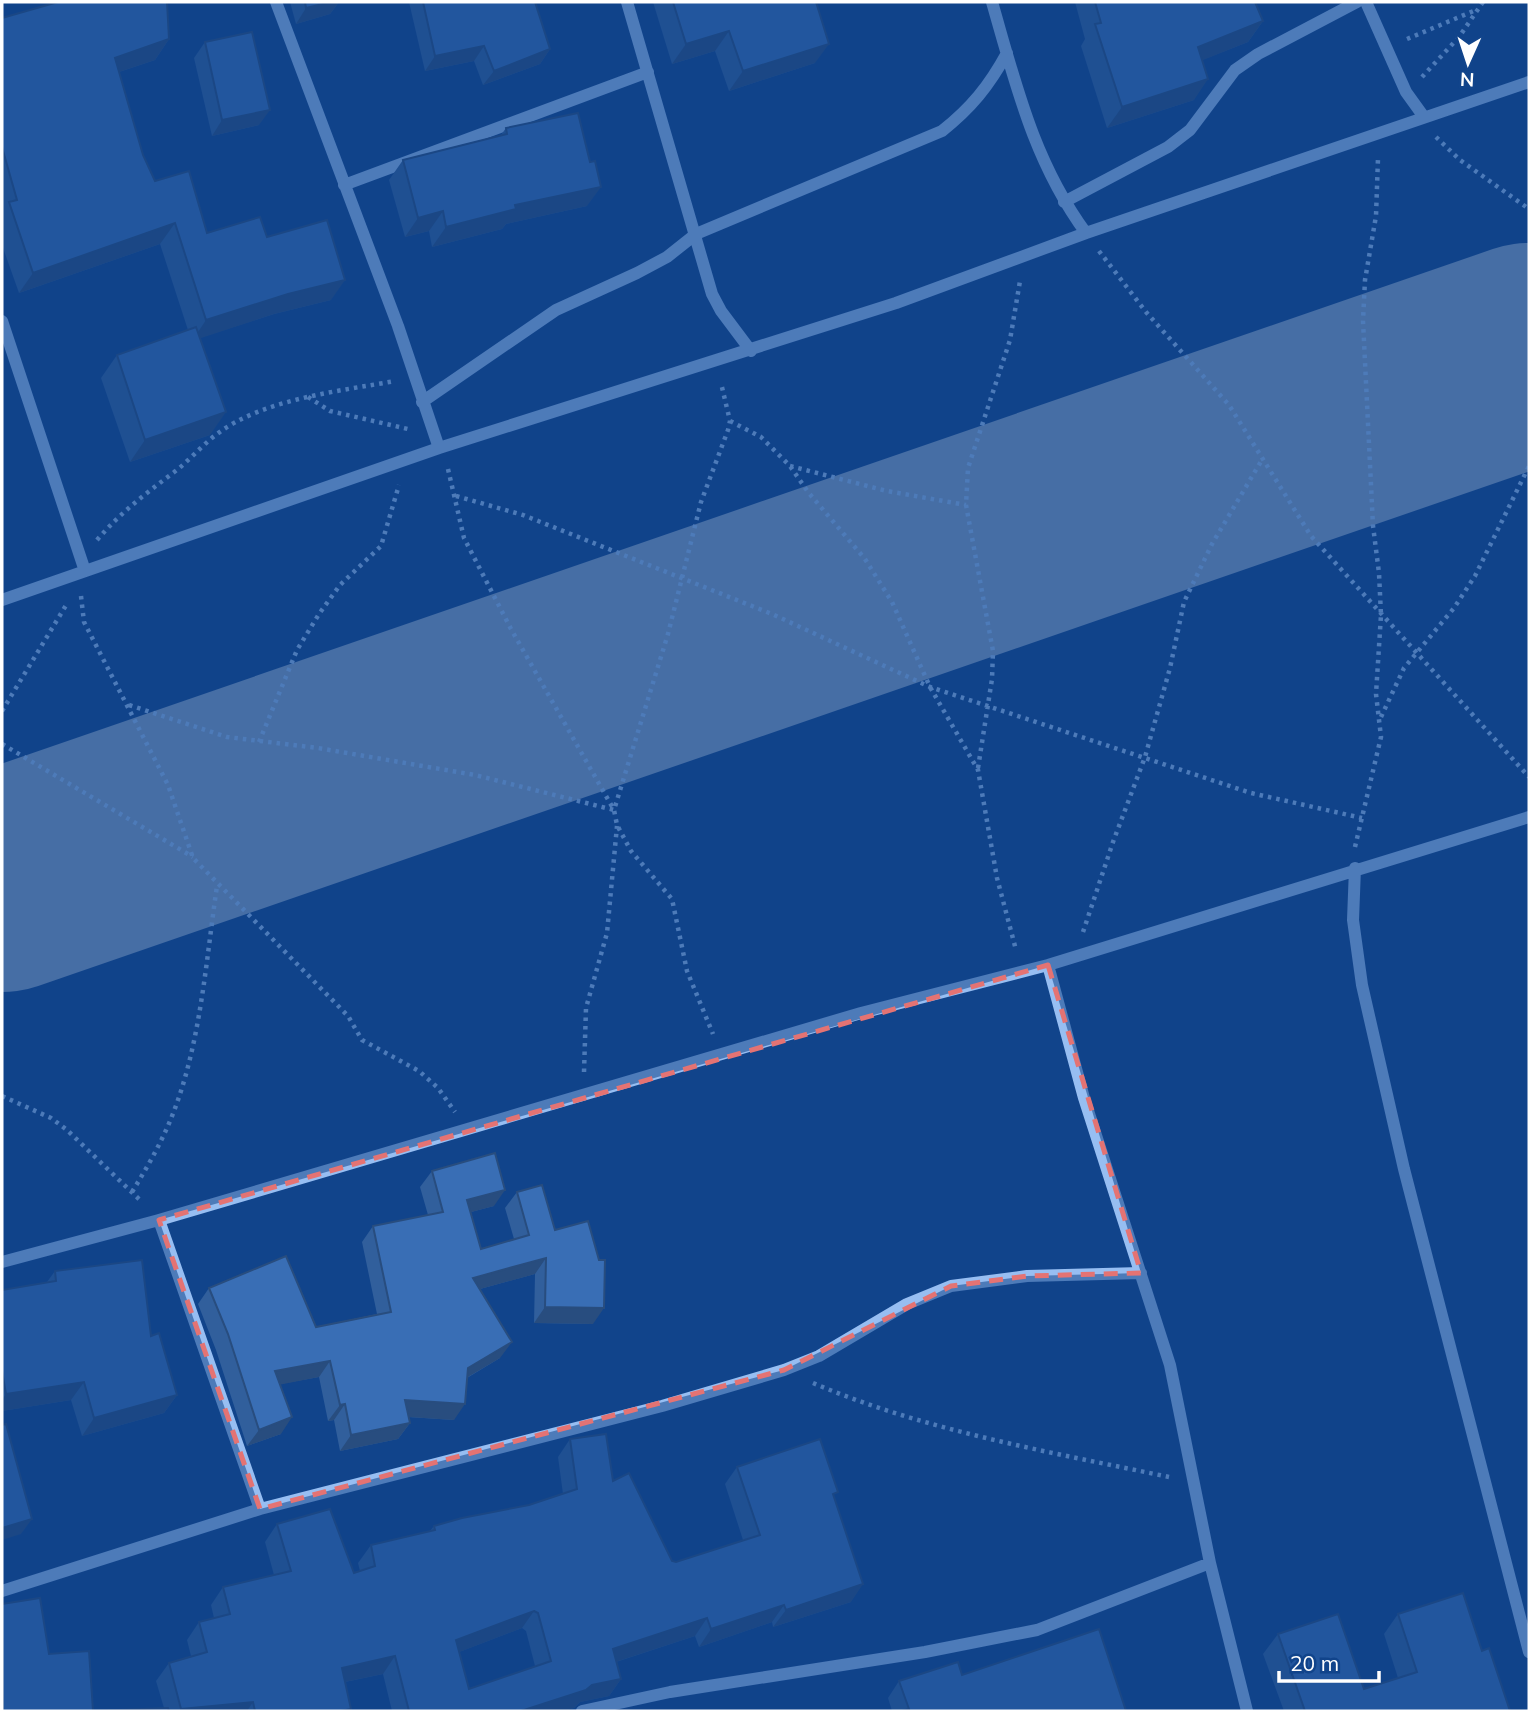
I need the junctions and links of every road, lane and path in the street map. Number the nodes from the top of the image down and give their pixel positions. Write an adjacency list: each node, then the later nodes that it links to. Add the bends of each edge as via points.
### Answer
1 (276, 2): 15 (street)
2 (627, 2): 10 (street)
3 (992, 2): 9 (street)
4 (1357, 2): 16 (street, via 1235,70 1190,130 1168,147)
5 (1366, 2): 8 (street)
6 (1483, 2): 7 (path)
7 (1477, 10): 8 (path); 12 (path, via 1438,62)
8 (1386, 46): 12 (street)
9 (1007, 53): 16 (street, via 1042,161); 19 (street, via 990,85 942,131)
10 (648, 72): 15 (street); 19 (street)
11 (1529, 82): 13 (street)
12 (1406, 92): 13 (street)
13 (1424, 117): 14 (street); 17 (path, via 1460,160)
14 (1380, 134): 18 (street); 38 (path, via 1363,321)
15 (344, 185): 24 (street)
16 (1064, 202): 18 (street)
17 (1529, 209)
18 (1086, 233): 20 (street); 29 (path, via 1146,312 1229,405)
19 (696, 234): 22 (street, via 720,312); 26 (street, via 667,257 556,310)
20 (1025, 256): 22 (street); 34 (path, via 1010,340 968,468)
21 (2, 321): 35 (street)
22 (751, 351): 23 (street)
23 (716, 362): 27 (path); 28 (street)
24 (414, 377): 25 (path); 26 (street)
25 (308, 397): 28 (path, via 330,411 387,422); 35 (path, via 217,433 127,509)
26 (422, 402): 28 (street)
27 (730, 421): 31 (path, via 761,437); 36 (path)
28 (437, 444): 30 (street); 33 (path)
29 (1263, 458): 38 (path, via 1311,536); 47 (path, via 1212,544 1184,603)
30 (407, 460): 35 (street); 45 (path, via 381,546 340,585 319,614 297,650)
31 (790, 466): 34 (path); 40 (path, via 865,559 892,602)
32 (1529, 466): 39 (path, via 1475,576)
33 (456, 496): 36 (path, via 523,515); 50 (path, via 464,538)
34 (966, 505): 42 (path, via 991,631)
35 (83, 566): 37 (street); 41 (path, via 83,622); 43 (path, via 49,638)
36 (679, 579): 40 (path, via 772,614); 50 (path, via 668,634)
37 (2, 600)
38 (1381, 615): 39 (path); 44 (path, via 1376,694)
39 (1415, 652): 44 (path); 49 (path)
40 (930, 687): 42 (path); 48 (path)
41 (129, 705): 45 (path, via 227,737); 54 (path, via 168,785)
42 (988, 707): 47 (path); 48 (path)
43 (2, 711)
44 (1380, 718): 52 (path, via 1376,766)
45 (258, 742): 50 (path, via 475,775)
46 (2, 744): 54 (path)
47 (1145, 757): 52 (path, via 1251,793); 57 (path)
48 (978, 770): 59 (path, via 997,878)
49 (1529, 776)
50 (614, 810): 53 (path)
51 (1529, 817): 55 (street)
52 (1362, 818): 55 (path)
53 (617, 825): 60 (path, via 631,850 672,899 687,971); 61 (path, via 607,933 586,1007)
54 (194, 858): 56 (path)
55 (1355, 868): 57 (street); 73 (street, via 1353,920 1362,985 1404,1169)
56 (217, 885): 63 (path, via 330,996 362,1040 419,1071 438,1088); 64 (path, via 197,1019 175,1110)
57 (1075, 957): 58 (street)
58 (1048, 965): 59 (street); 67 (street, via 1087,1109)
59 (1023, 971): 60 (street)
60 (724, 1055): 61 (street)
61 (583, 1095): 63 (street)
62 (2, 1096): 64 (path, via 51,1118)
63 (466, 1128): 65 (street)
64 (132, 1192): 65 (path)
65 (159, 1220): 66 (street); 70 (street)
66 (2, 1262)
67 (1141, 1273): 68 (street, via 1027,1276 951,1286 907,1304 819,1356); 69 (street, via 1170,1365)
68 (784, 1370): 69 (path, via 888,1411); 70 (street, via 662,1406)
69 (1194, 1482): 71 (street)
70 (260, 1509): 72 (street)
71 (1210, 1563): 74 (street, via 1037,1630); 75 (street)
72 (2, 1591)
73 (1529, 1652)
74 (582, 1711)
75 (1247, 1711)

